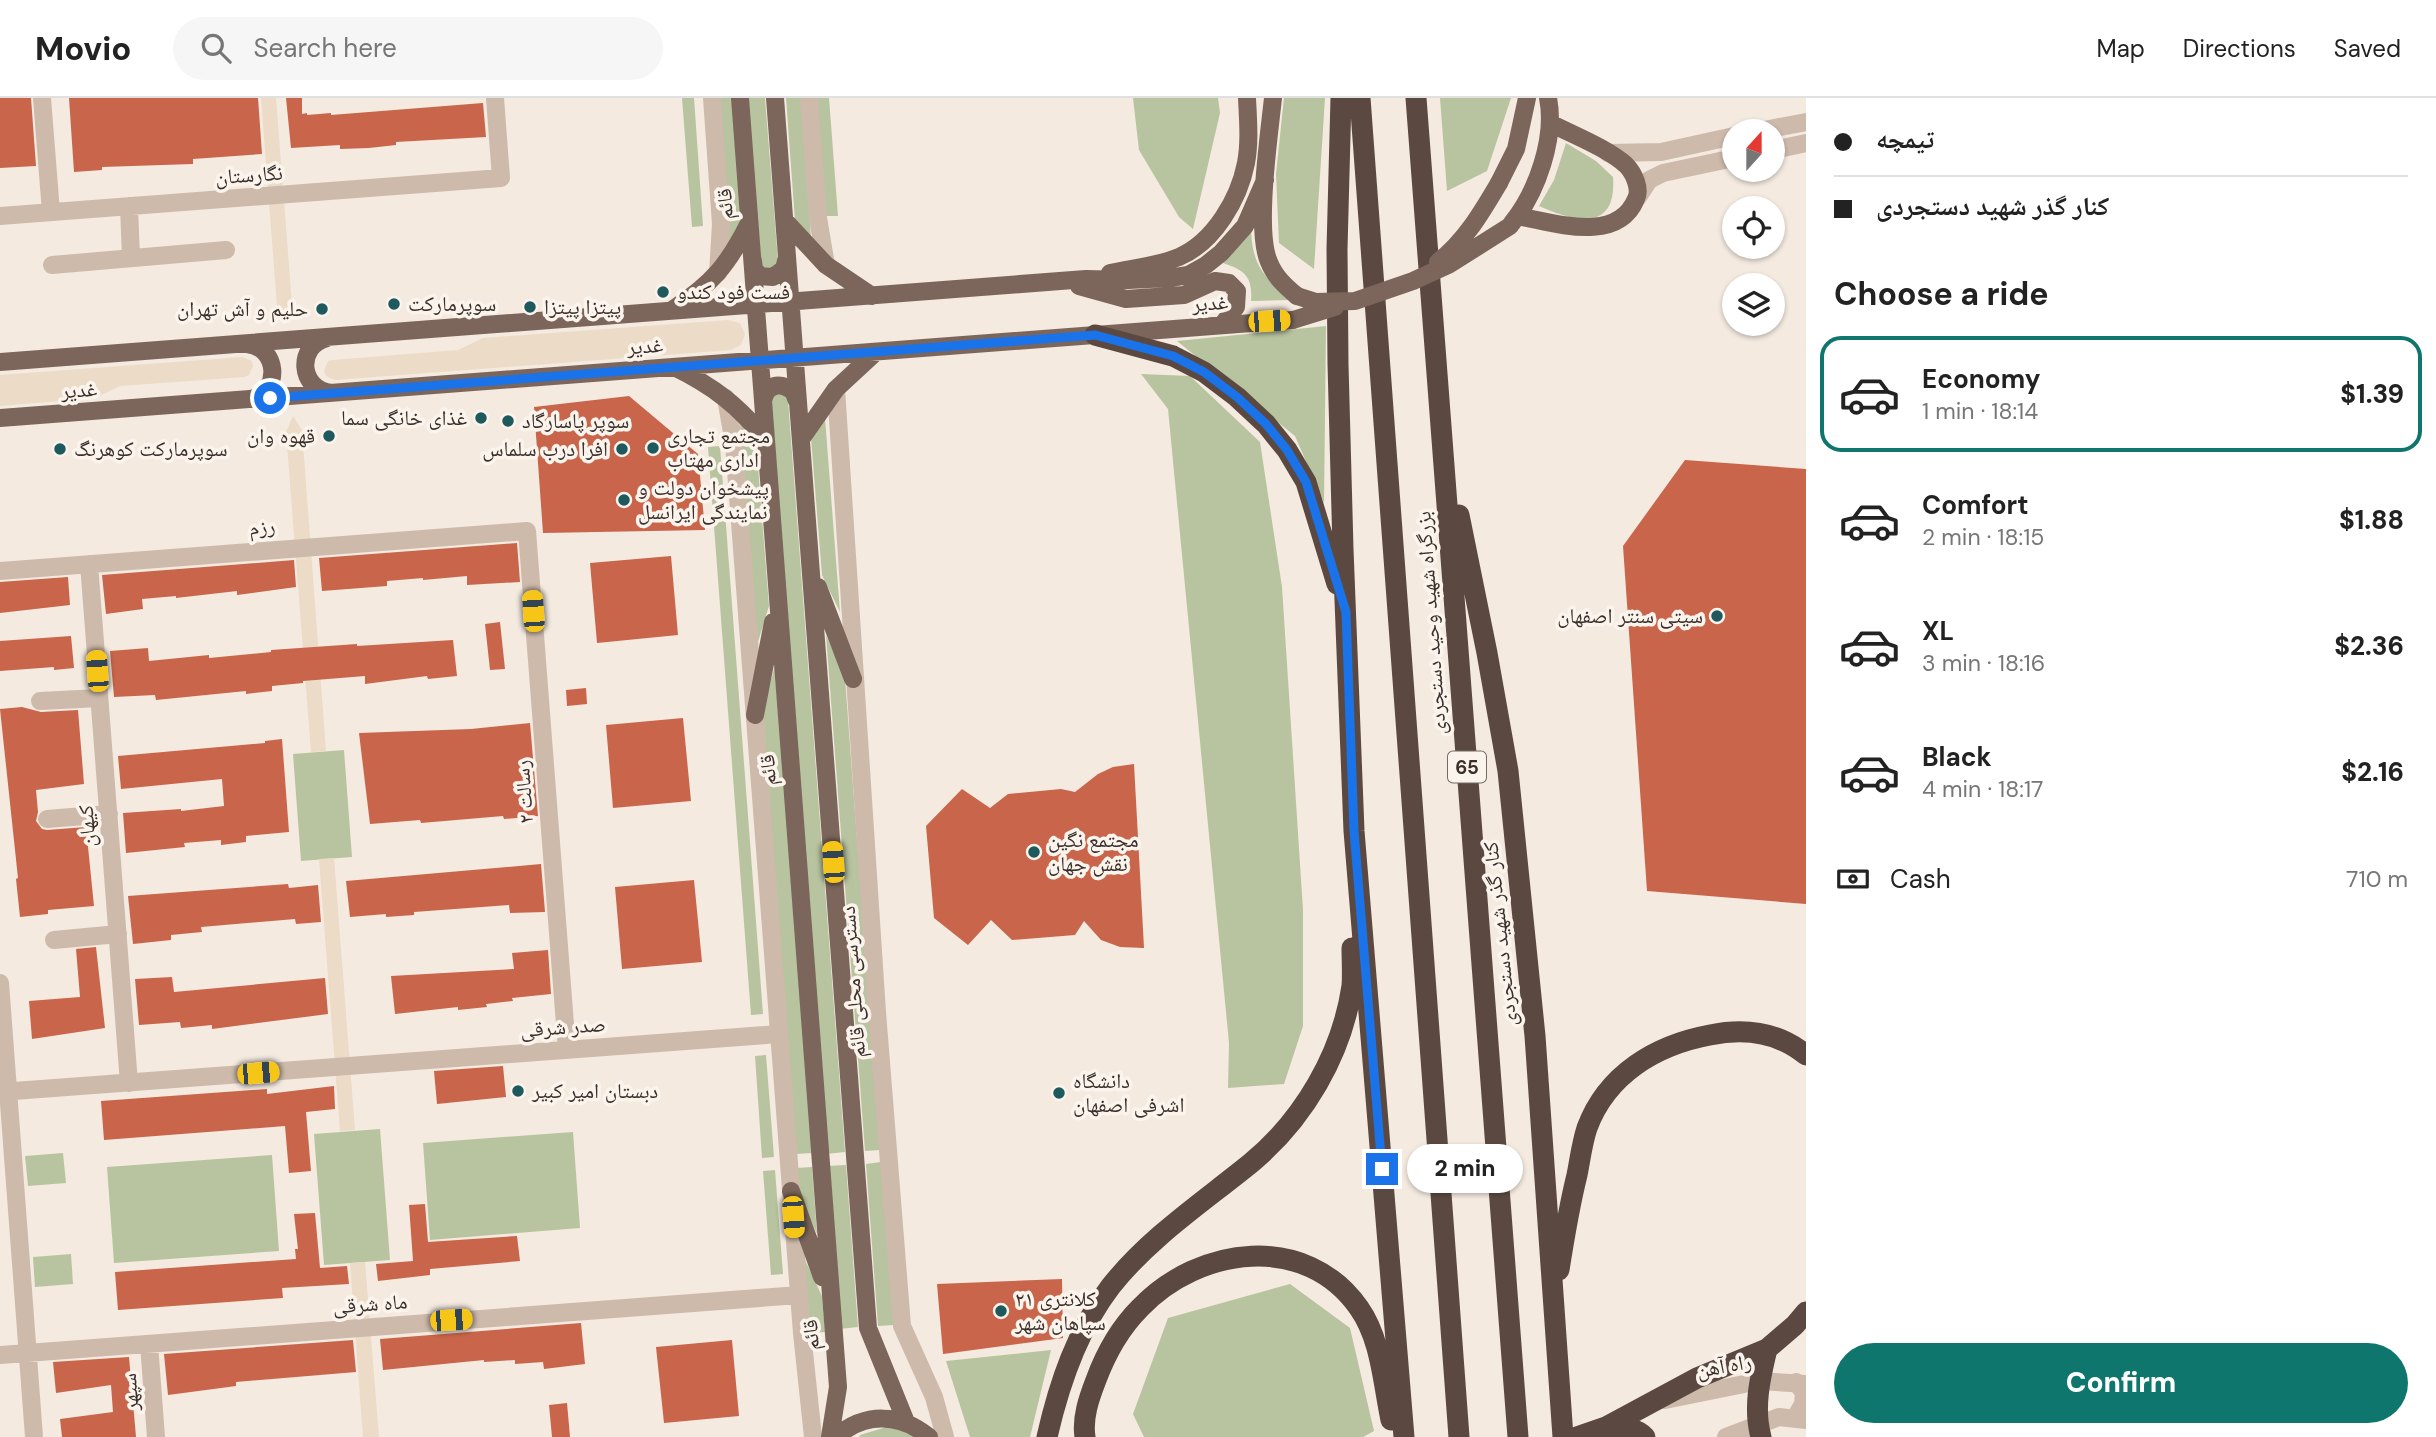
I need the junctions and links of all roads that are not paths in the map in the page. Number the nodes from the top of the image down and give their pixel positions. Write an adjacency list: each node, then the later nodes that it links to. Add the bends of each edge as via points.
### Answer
1 (42, 98): 25 (street)
2 (495, 98): 24 (street, نگارستان, via 501,178)
3 (712, 98): 36 (street, via 721,224)
4 (740, 98): 29 (main road, قائم)
5 (775, 98): 27 (main road)
6 (809, 98): 35 (street)
7 (1247, 98): 37 (main road, via 1249,129 1240,185 1202,244 1179,257)
8 (1273, 98): 22 (main road)
9 (1341, 98): 69 (highway, via 1337,275)
10 (1360, 98): 112 (highway, بزرگراه شهید وحید دستجردی)
11 (1416, 98): 61 (highway, بزرگراه شهید وحید دستجردی / 65)
12 (1527, 98): 39 (main road, bridge, via 1516,149 1472,227 1449,253)
13 (1548, 98): 15 (main road)
14 (1806, 122): 16 (street)
15 (1550, 123): 20 (main road); 28 (main road, via 1541,167)
16 (1785, 126)
17 (1722, 139): 20 (street, via 1661,152)
18 (1806, 143): 19 (street)
19 (1785, 147)
20 (1608, 153): 23 (main road, via 1635,175)
21 (1722, 160): 23 (street, via 1662,173 1648,180)
22 (1265, 180): 37 (main road, via 1245,226 1221,253 1188,275 1128,281); 41 (main road, bridge, via 1263,234 1268,260 1279,281 1297,296 1316,302)
23 (1638, 197): 28 (main road, via 1617,222 1598,228)
24 (129, 206): 25 (street, نگارستان); 32 (street)
25 (51, 212): 26 (street, نگارستان)
26 (0, 216)
27 (785, 221): 31 (main road); 35 (main road)
28 (1514, 221): 39 (main road, bridge, via 1450,264)
29 (749, 223): 33 (main road, قائم); 36 (main road)
30 (226, 250): 32 (street)
31 (787, 256): 33 (main road, via 784,270 766,278 757,273); 42 (main road)
32 (131, 258): 34 (street)
33 (752, 258): 43 (main road, قائم)
34 (52, 265)
35 (826, 265): 40 (main road)
36 (719, 273): 44 (main road)
37 (1086, 279): 38 (main road, غدیر)
38 (1062, 281): 40 (main road, غدیر); 45 (main road, via 1126,299 1184,295 1215,281 1229,283 1237,290 1236,307)
39 (1413, 281): 41 (main road, غدیر, bridge)
40 (872, 296): 42 (main road, غدیر)
41 (1355, 301): 45 (main road, غدیر, bridge, via 1293,320)
42 (791, 302): 43 (main road, غدیر); 50 (main road)
43 (755, 304): 44 (main road, غدیر); 51 (main road, قائم)
44 (670, 311): 47 (main road, غدیر)
45 (1222, 325): 46 (main road, غدیر)
46 (1095, 335): 49 (main road, غدیر); 69 (highway, via 1173,356 1204,372 1266,424 1306,482)
47 (330, 337): 48 (main road, غدیر); 55 (main road, via 314,344 304,367 311,383)
48 (243, 344): 52 (main road, غدیر); 57 (main road, via 260,348 273,369 264,393)
49 (876, 352): 50 (main road, غدیر); 54 (main road)
50 (795, 358): 51 (main road, غدیر); 58 (main road)
51 (760, 359): 53 (main road, غدیر); 59 (main road, قائم)
52 (0, 362)
53 (674, 367): 55 (main road, غدیر); 56 (main road)
54 (836, 389): 62 (main road); 70 (street, دسترسی محلی قائم)
55 (334, 393): 57 (main road, غدیر)
56 (726, 398): 63 (main road); 73 (street, via 734,444)
57 (248, 400): 60 (main road, غدیر)
58 (799, 403): 59 (main road, via 793,391 780,385 769,387); 62 (main road)
59 (763, 405): 63 (main road, قائم)
60 (0, 418)
61 (1441, 431): 88 (highway, کنار گذر شهید دستجردی, via 1508,771 1535,1036); 113 (highway, بزرگراه شهید وحید دستجردی / 65)
62 (801, 439): 66 (main road)
63 (766, 440): 68 (main road, قائم)
64 (527, 531): 65 (street, رزم); 81 (street, رسالت ۲)
65 (89, 564): 67 (street, رزم); 71 (street, کیهان)
66 (811, 568): 70 (main road); 98 (main road, via 868,1328)
67 (0, 570)
68 (778, 598): 73 (main road); 87 (main road, قائم)
69 (1346, 612): 76 (highway)
70 (853, 679): 107 (street, دسترسی محلی قائم, via 902,1326 934,1397)
71 (99, 698): 72 (street); 74 (street, کیهان)
72 (40, 701)
73 (755, 715): 80 (street)
74 (108, 814): 75 (street); 77 (street, کیهان)
75 (47, 819)
76 (1354, 831): 108 (highway, via 1352,985 1326,1068 1282,1133 1191,1209 1111,1286 1088,1319 1069,1361); 111 (highway)
77 (118, 934): 78 (street); 83 (street, کیهان)
78 (54, 940)
79 (0, 983): 84 (street)
80 (779, 1034): 81 (street, صدر شرقی); 85 (street)
81 (566, 1050): 83 (street, صدر شرقی)
82 (1806, 1055): 88 (highway, via 1775,1036 1713,1034 1660,1049 1628,1071 1607,1094 1587,1128)
83 (129, 1083): 84 (street, صدر شرقی)
84 (4, 1092): 92 (street)
85 (791, 1191): 86 (street); 87 (main road)
86 (799, 1295): 90 (street, ماه شرقی); 103 (street)
87 (831, 1299): 104 (main road, قائم, via 838,1387)
88 (1553, 1311): 114 (highway, کنار گذر شهید دستجردی)
89 (1806, 1312): 91 (highway)
90 (149, 1343): 92 (street, ماه شرقی); 102 (street, سپهر)
91 (1767, 1349): 94 (highway); 96 (highway)
92 (28, 1353): 93 (street, ماه شرقی); 101 (street)
93 (0, 1355)
94 (1759, 1381): 95 (street, راه آهن); 96 (street, راه آهن); 100 (highway)
95 (1801, 1383): 97 (street)
96 (1650, 1403): 99 (highway)
97 (1800, 1419): 100 (street, via 1779,1417)
98 (906, 1422): 105 (main road, via 892,1418 862,1421); 106 (main road)
99 (1606, 1427): 115 (highway); 116 (highway, via 1631,1428)
100 (1759, 1430): 117 (street)
101 (34, 1437)
102 (156, 1437)
103 (813, 1437)
104 (830, 1437)
105 (836, 1437)
106 (929, 1437)
107 (945, 1437)
108 (1047, 1437)
109 (1085, 1437): 110 (highway, via 1090,1396 1101,1367 1119,1332 1141,1306 1192,1271 1251,1256 1299,1262 1342,1286 1374,1336)
110 (1394, 1437)
111 (1404, 1437)
112 (1459, 1437)
113 (1518, 1437)
114 (1563, 1437)
115 (1577, 1437)
116 (1645, 1437)
117 (1726, 1437)

